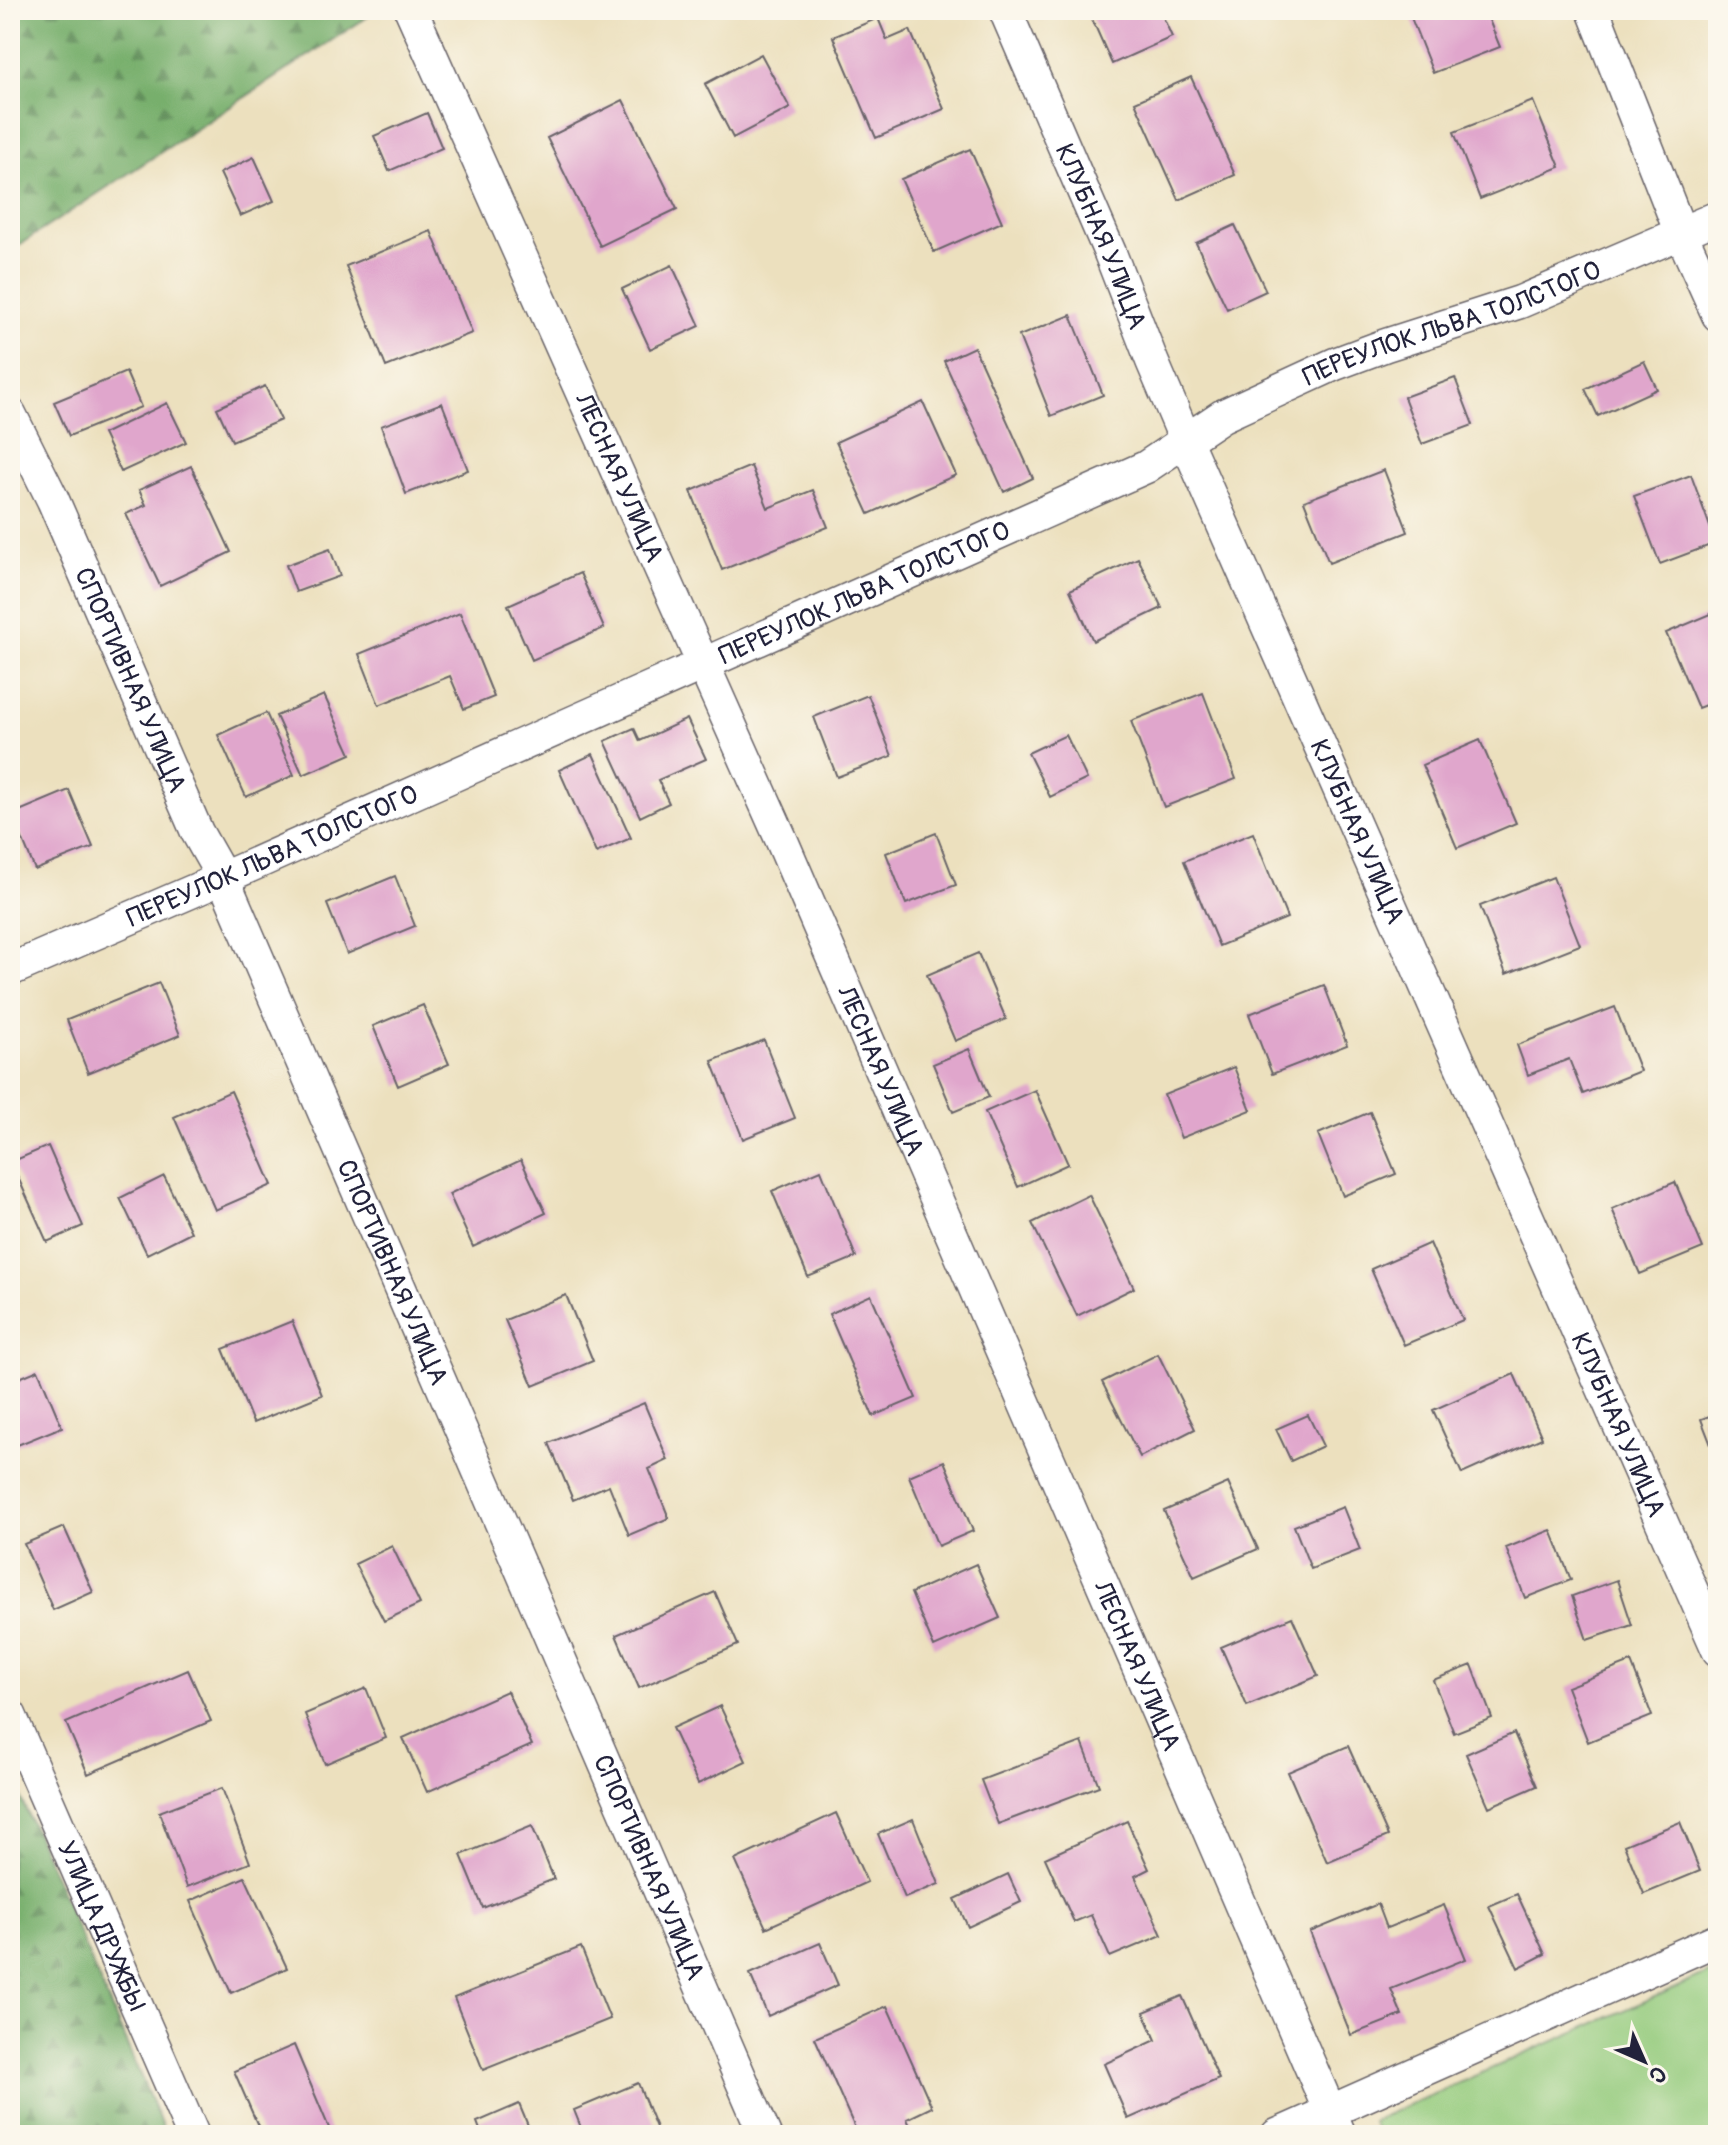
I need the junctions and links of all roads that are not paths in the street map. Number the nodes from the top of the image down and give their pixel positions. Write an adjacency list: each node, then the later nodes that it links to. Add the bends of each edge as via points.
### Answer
1 (411, 10): 9 (street, ЛЕСНАЯ УЛИЦА)
2 (1005, 10): 8 (street, КЛУБНАЯ УЛИЦА)
3 (1593, 10): 5 (street)
4 (1718, 217): 5 (street, ПЕРЕУЛОК ЛЬВА ТОЛСТОГО)
5 (1680, 231): 6 (street); 8 (street, ПЕРЕУЛОК ЛЬВА ТОЛСТОГО, via 1520,302 1335,364 1222,416)
6 (1718, 315)
7 (10, 414): 10 (street, СПОРТИВНАЯ УЛИЦА, via 53,500 197,832)
8 (1186, 441): 9 (street, ПЕРЕУЛОК ЛЬВА ТОЛСТОГО, via 1146,467); 12 (street, КЛУБНАЯ УЛИЦА)
9 (703, 665): 10 (street, ПЕРЕУЛОК ЛЬВА ТОЛСТОГО); 15 (street, ЛЕСНАЯ УЛИЦА)
10 (223, 878): 11 (street, ПЕРЕУЛОК ЛЬВА ТОЛСТОГО); 17 (street, СПОРТИВНАЯ УЛИЦА)
11 (10, 970)
12 (1718, 1650)
13 (10, 1715): 16 (street, УЛИЦА ДРУЖБЫ)
14 (1718, 1939): 15 (street)
15 (1335, 2123): 18 (street)
16 (193, 2135)
17 (765, 2135)
18 (1277, 2135)

